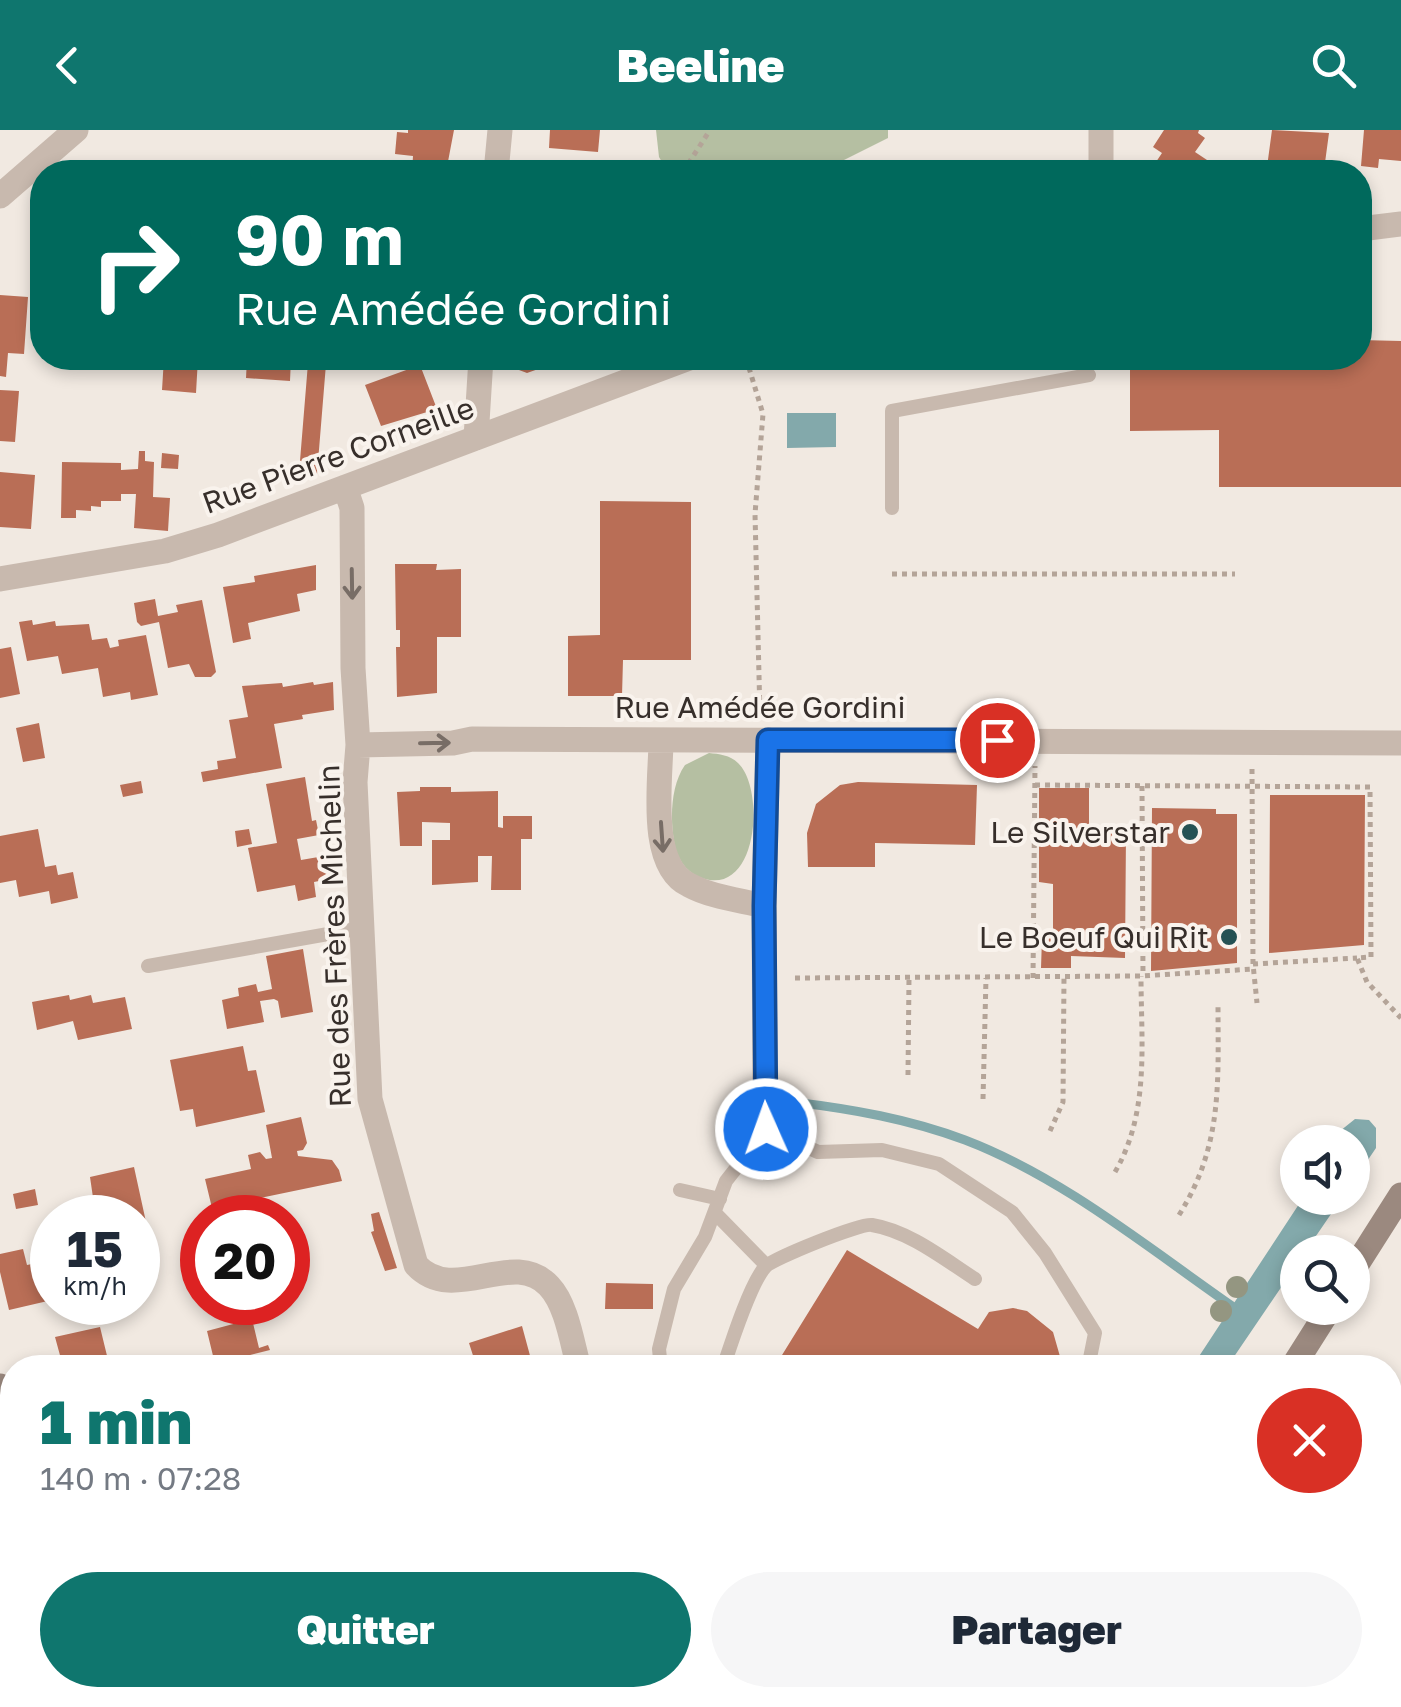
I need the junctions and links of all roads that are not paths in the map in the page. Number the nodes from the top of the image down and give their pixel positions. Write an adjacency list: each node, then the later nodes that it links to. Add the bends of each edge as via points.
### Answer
1 (76, 130): 4 (street)
2 (500, 130): 5 (street)
3 (1101, 130): 6 (street)
4 (41, 160)
5 (497, 160)
6 (1101, 160)
7 (30, 170): 8 (street)
8 (0, 196)
9 (1401, 224): 10 (street)
10 (1372, 228)
11 (480, 370): 14 (street)
12 (656, 370): 14 (street, Rue Pierre Corneille)
13 (1088, 375): 16 (lane, via 892,411)
14 (476, 438): 15 (street, Rue Pierre Corneille)
15 (345, 488): 17 (street, Rue Pierre Corneille, via 164,551); 21 (street, Rue des Frères Michelin, one-way to 21, via 352,508)
16 (892, 508)
17 (0, 579)
18 (662, 740): 19 (street, Rue Amédée Gordini); 21 (street, Rue Amédée Gordini, one-way to 18); 22 (street, one-way to 22, via 661,842 673,874 688,886)
19 (764, 740): 20 (street, Rue Amédée Gordini); 22 (street)
20 (1401, 743)
21 (358, 744): 23 (street, Rue des Frères Michelin)
22 (764, 906): 25 (street)
23 (362, 928): 24 (lane); 33 (street, Rue des Frères Michelin, via 370,1099 416,1265 439,1281 533,1274 559,1302)
24 (148, 966)
25 (766, 1116): 28 (lane, via 726,1180); 36 (lane, via 818,1152 882,1150 939,1164 1012,1212 1095,1333)
26 (680, 1190): 28 (lane)
27 (1401, 1196): 29 (main road)
28 (718, 1206): 30 (lane); 34 (lane, via 674,1289)
29 (1370, 1244)
30 (766, 1265): 31 (lane, via 870,1224 913,1240); 35 (lane)
31 (975, 1279)
32 (1319, 1325): 37 (main road)
33 (575, 1355)
34 (660, 1355)
35 (727, 1355)
36 (1091, 1355)
37 (1300, 1355)

